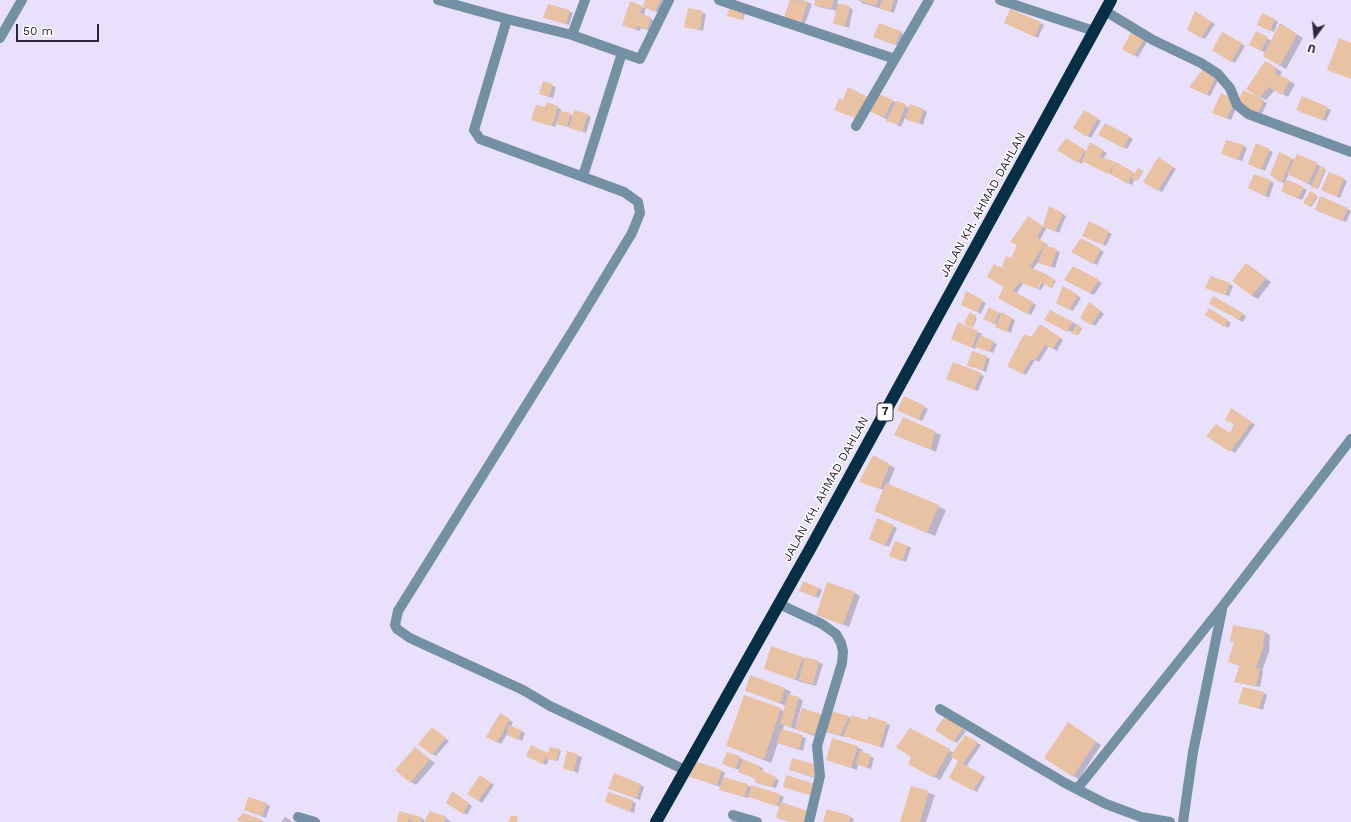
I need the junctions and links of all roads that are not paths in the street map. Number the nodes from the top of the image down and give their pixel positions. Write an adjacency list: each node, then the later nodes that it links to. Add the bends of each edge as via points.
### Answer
1 (22, 0): 14 (street)
2 (438, 0): 9 (street)
3 (585, 0): 13 (street)
4 (669, 0): 15 (street, via 641,58)
5 (719, 0): 16 (street)
6 (929, 0): 16 (street)
7 (1000, 0): 12 (street)
8 (1112, 0): 10 (highway, JALAN KH. AHMAD DAHLAN / 7)
9 (449, 1): 11 (street)
10 (1105, 11): 12 (highway, JALAN KH. AHMAD DAHLAN / 7); 18 (street, via 1160,44 1218,74 1230,88 1237,105 1248,114)
11 (507, 19): 13 (street); 19 (street, via 476,122 475,133 484,141)
12 (1094, 31): 21 (highway, JALAN KH. AHMAD DAHLAN / 7)
13 (572, 35): 15 (street)
14 (0, 38)
15 (622, 53): 19 (street)
16 (895, 59): 17 (street)
17 (856, 126)
18 (1351, 152)
19 (583, 176): 24 (street, via 632,197 640,207 638,220 502,446 398,611 395,625 410,638 523,690 550,706)
20 (1351, 439): 22 (street)
21 (778, 604): 24 (highway, JALAN KH. AHMAD DAHLAN / 7); 31 (street, via 822,624 836,634 843,651 842,663 817,746 820,776)
22 (1222, 607): 25 (street); 33 (street, via 1193,752)
23 (940, 709): 25 (street)
24 (685, 770): 29 (highway, JALAN KH. AHMAD DAHLAN / 7)
25 (1077, 789): 32 (street, via 1106,804 1141,817)
26 (733, 815): 30 (street)
27 (298, 817): 28 (street)
28 (315, 822)
29 (656, 822)
30 (757, 822)
31 (809, 822)
32 (1170, 822)
33 (1183, 822)

